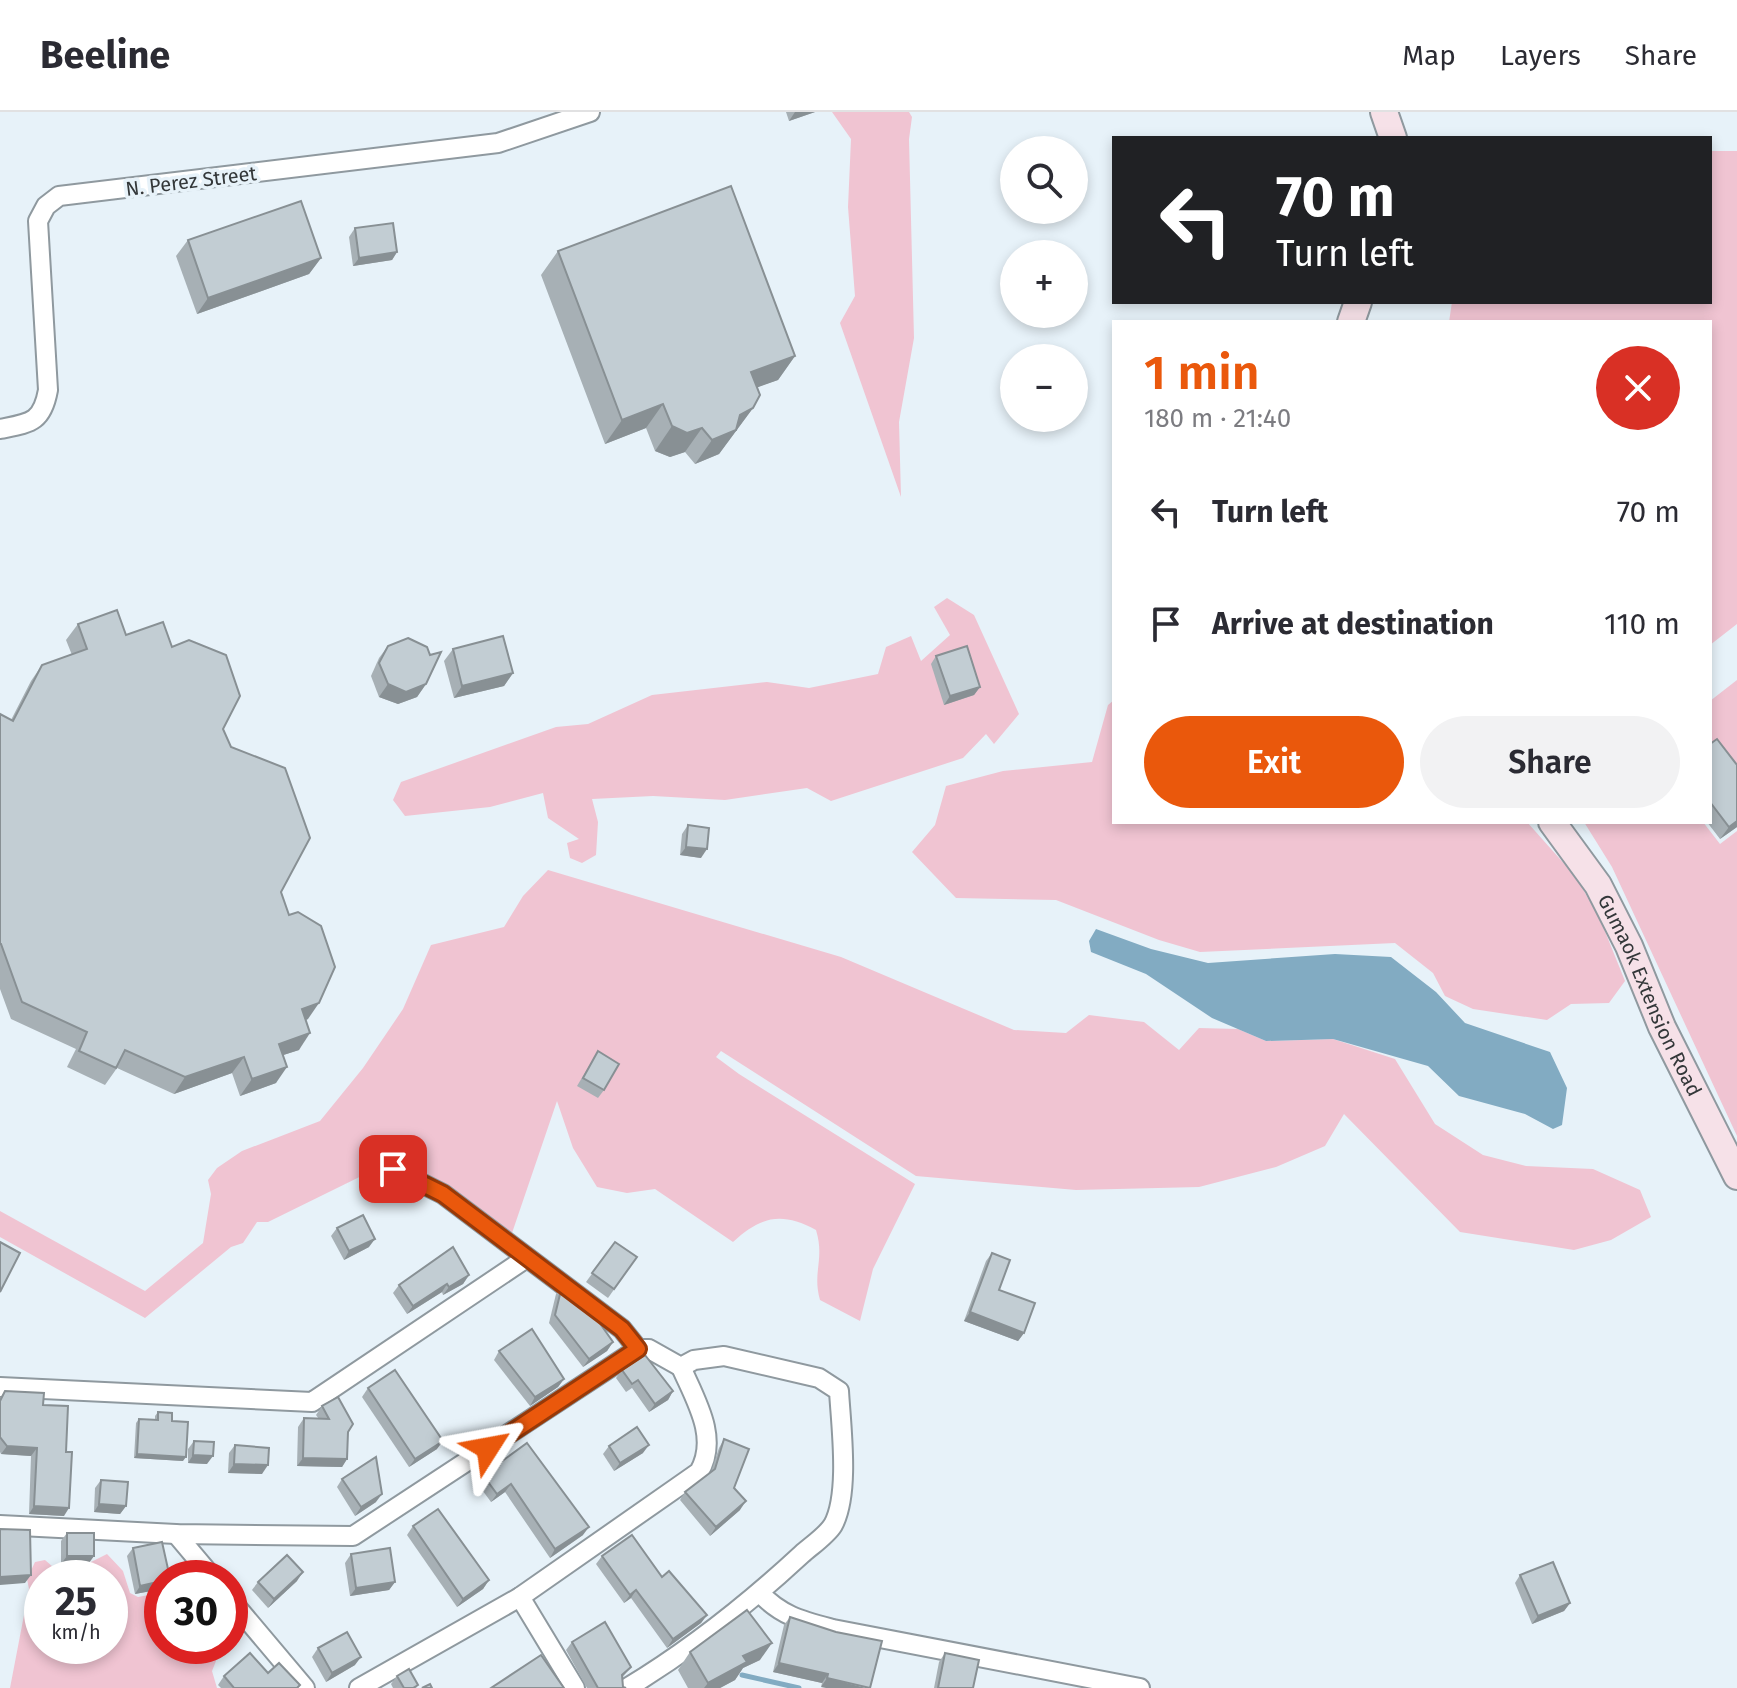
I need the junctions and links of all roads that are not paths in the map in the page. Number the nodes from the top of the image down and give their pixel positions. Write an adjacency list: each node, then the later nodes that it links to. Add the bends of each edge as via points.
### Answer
1 (590, 112): 4 (street, N. Perez Street, via 498,143 59,196 38,221 48,390 44,409 30,423)
2 (1384, 112): 3 (street)
3 (1392, 136)
4 (0, 429)
5 (1553, 824): 6 (street, Gumaok Extension Road, via 1598,885)
6 (1737, 1176)
7 (375, 1178): 8 (street, via 393,1169 443,1194)
8 (525, 1259): 9 (street, via 622,1329); 11 (street, via 312,1402)
9 (638, 1349): 10 (street, via 649,1349); 13 (street, via 353,1536)
10 (681, 1367): 15 (street, via 724,1356 819,1378 839,1391 842,1457 833,1525); 16 (street, via 708,1440 699,1472)
11 (0, 1387)
12 (0, 1525): 13 (street)
13 (176, 1534): 14 (street)
14 (198, 1560)
15 (760, 1593): 21 (street); 22 (street, via 783,1614 833,1629)
16 (520, 1597): 19 (street); 20 (street)
17 (248, 1620): 18 (street)
18 (305, 1688)
19 (359, 1688)
20 (575, 1688)
21 (627, 1688)
22 (1140, 1688)

